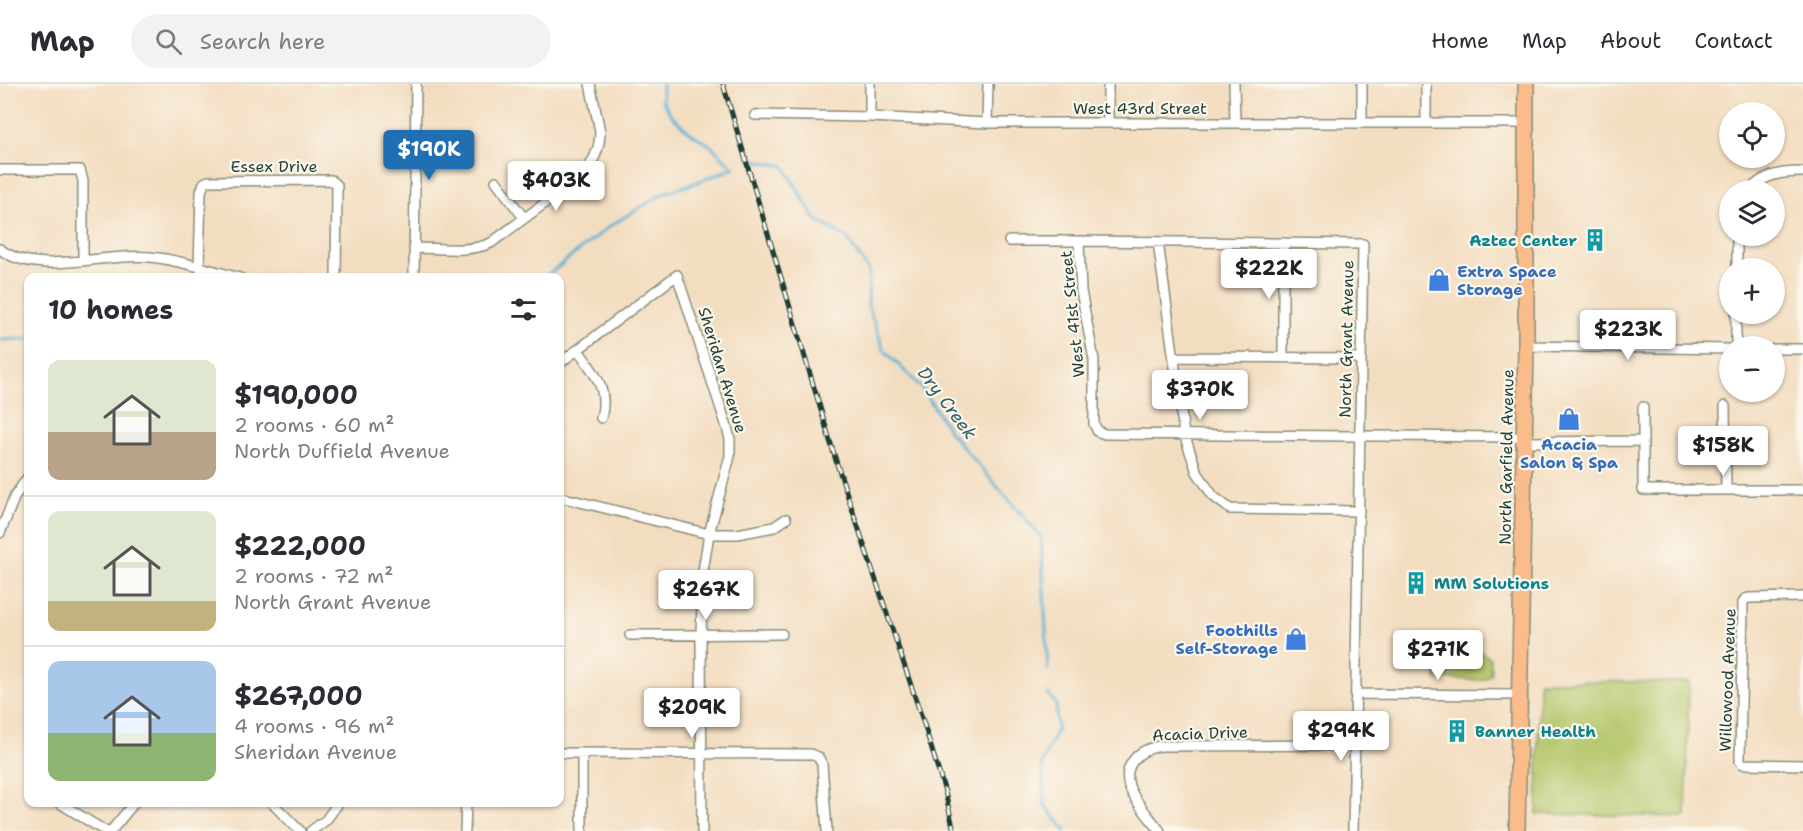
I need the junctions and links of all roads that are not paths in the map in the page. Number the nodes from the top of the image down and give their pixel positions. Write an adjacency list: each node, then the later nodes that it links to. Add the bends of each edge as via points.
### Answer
1 (416, 84): 27 (street)
2 (590, 84): 22 (street, via 600,131 594,161 583,175)
3 (870, 84): 11 (street)
4 (988, 84): 12 (street)
5 (1108, 84): 13 (street)
6 (1234, 84): 14 (street)
7 (1362, 84): 15 (street)
8 (1426, 84): 16 (street)
9 (1526, 84): 17 (highway, North Garfield Avenue)
10 (755, 115): 11 (street, West 43rd Street)
11 (870, 117): 12 (street, West 43rd Street)
12 (987, 123): 13 (street, West 43rd Street)
13 (1108, 123): 14 (street, West 43rd Street)
14 (1235, 123): 15 (street, West 43rd Street)
15 (1362, 123): 16 (street, West 43rd Street)
16 (1426, 123): 17 (street, West 43rd Street)
17 (1526, 123): 34 (highway, North Garfield Avenue)
18 (0, 170): 29 (street, via 80,170)
19 (1803, 172): 20 (street, via 1775,174)
20 (1762, 180)
21 (496, 181): 22 (street)
22 (524, 218): 27 (street, via 483,247)
23 (1009, 241): 24 (street)
24 (1079, 242): 25 (street, West 41st Street); 46 (street, West 41st Street, via 1081,291 1094,360 1094,424 1098,432)
25 (1158, 242): 26 (street, North Grant Avenue); 39 (street)
26 (1283, 243): 40 (street); 41 (street, North Grant Avenue, via 1363,244)
27 (415, 248): 33 (street)
28 (0, 249): 29 (street, via 21,261)
29 (83, 260): 30 (street, via 151,257)
30 (199, 268): 31 (street); 32 (street, Essex Drive, via 204,183 331,180 337,190)
31 (220, 273)
32 (336, 273)
33 (414, 273)
34 (1526, 346): 35 (street); 48 (highway, North Garfield Avenue)
35 (1719, 349)
36 (1785, 349): 37 (street)
37 (1803, 349)
38 (578, 350): 42 (street); 45 (street, via 603,393); 57 (street, Sheridan Avenue, via 677,275 730,447)
39 (1174, 357): 40 (street); 46 (street)
40 (1283, 358): 41 (street)
41 (1361, 358): 47 (street, North Grant Avenue)
42 (564, 360)
43 (1725, 406): 51 (street)
44 (1643, 407): 49 (street)
45 (601, 418)
46 (1184, 434): 47 (street, West 41st Street); 54 (street, via 1197,472 1213,496 1230,509)
47 (1360, 436): 48 (street, West 41st Street); 54 (street, North Grant Avenue)
48 (1524, 440): 49 (street, West 41st Street); 63 (highway, North Garfield Avenue)
49 (1642, 441): 51 (street, via 1643,490)
50 (24, 483): 56 (street)
51 (1726, 490): 52 (street)
52 (1803, 490)
53 (564, 498): 57 (street)
54 (1359, 511): 62 (street, North Grant Avenue)
55 (786, 519): 57 (street, via 765,529)
56 (0, 533)
57 (710, 534): 59 (street, Sheridan Avenue, via 703,571)
58 (1803, 597): 68 (street, Willowood Avenue, via 1745,599 1743,603 1740,761)
59 (701, 634): 60 (street); 61 (street); 67 (street, Sheridan Avenue)
60 (782, 634)
61 (630, 635)
62 (1356, 694): 63 (street); 64 (street, North Grant Avenue)
63 (1520, 695): 84 (highway, North Garfield Avenue)
64 (1355, 745): 82 (street, Acacia Drive, via 1148,749 1132,761 1129,785); 83 (street, North Grant Avenue)
65 (564, 753): 66 (street)
66 (582, 753): 67 (street); 79 (street)
67 (701, 753): 80 (street, Sheridan Avenue); 81 (street, via 808,753 818,757 822,764)
68 (1803, 765)
69 (66, 807): 74 (street)
70 (130, 807): 75 (street)
71 (276, 807): 76 (street)
72 (335, 807): 77 (street)
73 (466, 807): 78 (street)
74 (105, 831)
75 (111, 831)
76 (300, 831)
77 (311, 831)
78 (465, 831)
79 (582, 831)
80 (702, 831)
81 (827, 831)
82 (1161, 831)
83 (1353, 831)
84 (1517, 831)

